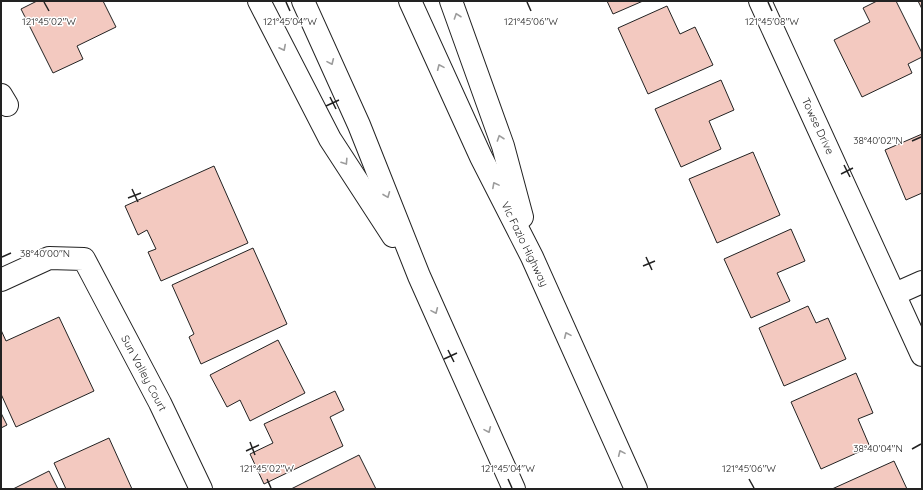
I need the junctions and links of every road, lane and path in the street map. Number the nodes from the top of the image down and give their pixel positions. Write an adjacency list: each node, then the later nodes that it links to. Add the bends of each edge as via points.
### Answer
1 (259, 1): 7 (main road, one-way to 7, via 330,139)
2 (303, 1): 7 (main road, one-way to 7, via 359,125)
3 (410, 1): 6 (main road, Vic Fazio Highway, one-way to 3, via 480,157)
4 (452, 1): 6 (main road, one-way to 4, via 503,146)
5 (760, 1): 10 (main road, Towse Drive)
6 (532, 257): 14 (main road, Vic Fazio Highway, one-way to 6)
7 (419, 276): 13 (main road, one-way to 13)
8 (1, 280): 12 (main road, Sun Valley Court, via 49,258 84,259)
9 (922, 282): 10 (main road)
10 (895, 294): 11 (main road, Towse Drive)
11 (922, 355)
12 (202, 489)
13 (514, 489)
14 (636, 489)

